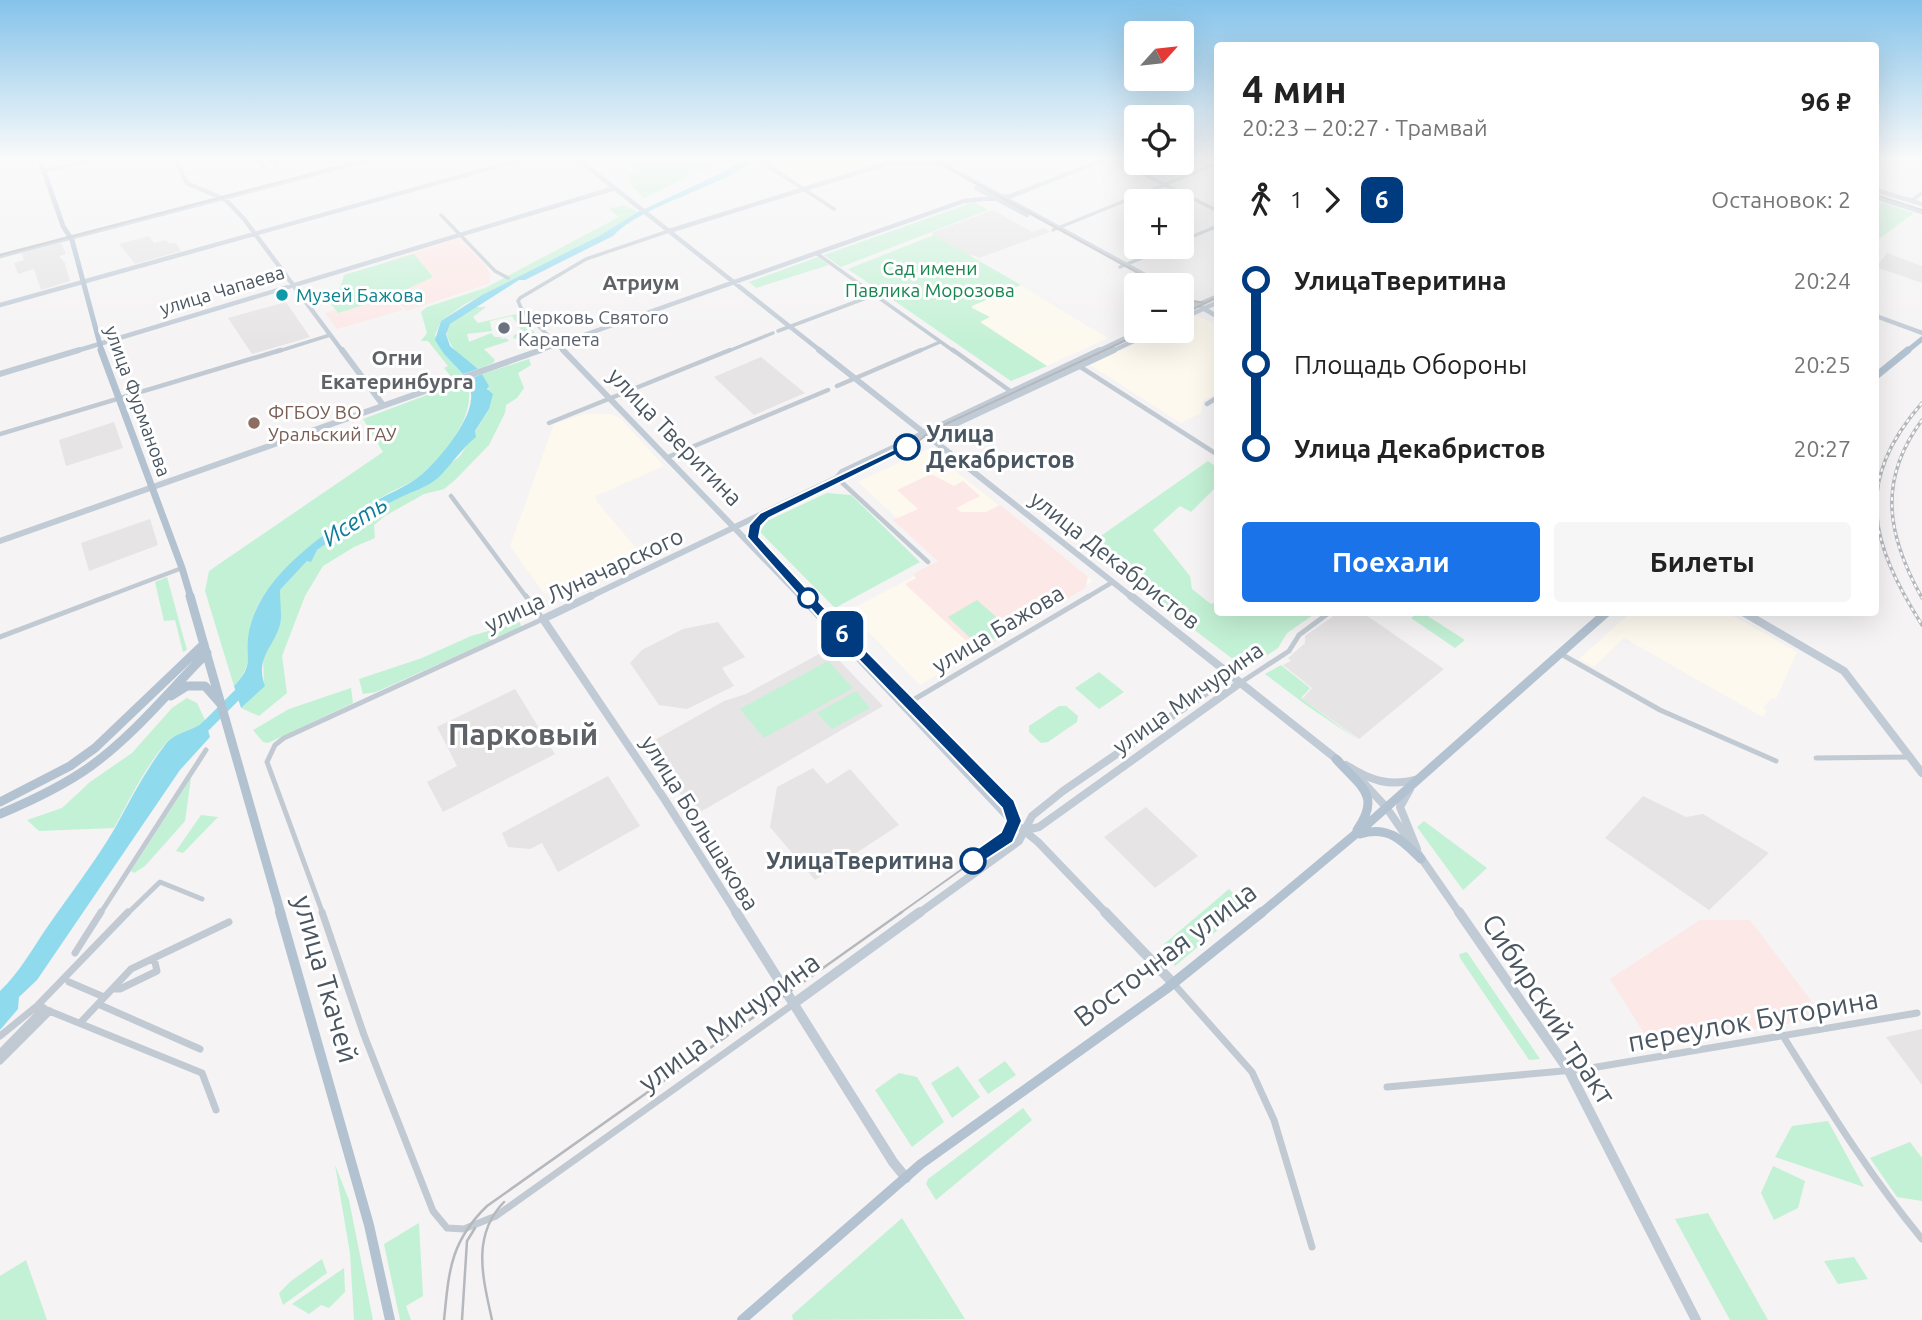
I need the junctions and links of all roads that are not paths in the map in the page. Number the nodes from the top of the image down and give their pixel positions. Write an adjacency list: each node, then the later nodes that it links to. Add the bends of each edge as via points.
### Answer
1 (63, 222): 19 (main road, улица Фурманова)
2 (122, 222): 19 (main road)
3 (127, 222): 19 (main road)
4 (247, 222): 17 (main road)
5 (301, 222): 17 (main road)
6 (448, 222): 18 (street)
7 (503, 222): 18 (main road, улица Чапаева)
8 (657, 222): 16 (main road, улица Декабристов)
9 (702, 222): 16 (main road)
10 (905, 222): 21 (main road)
11 (1041, 222): 15 (main road)
12 (1044, 222): 15 (main road)
13 (1074, 222): 15 (street)
14 (1214, 228): 20 (street)
15 (1056, 229): 24 (main road)
16 (669, 232): 29 (main road, улица Декабристов); 50 (street, улица Тверитина, via 572,265 520,298 519,306)
17 (257, 234): 28 (main road); 30 (main road)
18 (461, 234): 27 (street, via 495,271); 30 (main road, улица Чапаева)
19 (69, 236): 22 (main road); 28 (main road, улица Фурманова)
20 (1194, 236)
21 (816, 253): 29 (main road); 31 (street)
22 (0, 254)
23 (1140, 259): 24 (street)
24 (1123, 266): 25 (main road); 26 (main road)
25 (1134, 273)
26 (1138, 273)
27 (508, 278)
28 (83, 282): 35 (main road); 48 (main road, улица Фурманова)
29 (733, 283): 42 (main road, улица Декабристов); 50 (main road)
30 (293, 285): 44 (main road); 48 (main road, улица Чапаева)
31 (874, 295): 42 (street); 47 (street)
32 (1214, 298): 37 (main road)
33 (1214, 303): 37 (main road)
34 (1194, 304): 37 (main road)
35 (0, 305)
36 (1194, 306): 37 (main road)
37 (1198, 307): 38 (main road); 39 (main road); 40 (main road)
38 (1194, 308)
39 (1194, 310)
40 (1214, 315)
41 (1879, 315): 43 (main road)
42 (789, 327): 54 (main road, улица Декабристов); 58 (street)
43 (1922, 332)
44 (330, 335): 59 (street); 62 (main road)
45 (1124, 339): 51 (main road, улица Луначарского)
46 (1922, 339): 53 (main road)
47 (940, 342): 54 (street); 57 (street)
48 (99, 343): 52 (main road, улица Чапаева); 59 (main road, улица Фурманова)
49 (1126, 343): 51 (main road, улица Луначарского)
50 (557, 344): 58 (main road, улица Тверитина); 62 (main road)
51 (1076, 364): 57 (main road, улица Луначарского); 66 (street)
52 (0, 374)
53 (1879, 374)
54 (855, 378): 55 (street); 64 (main road, улица Декабристов)
55 (836, 386)
56 (828, 390): 67 (street)
57 (1013, 393): 64 (main road, улица Луначарского, via 936,433)
58 (611, 398): 63 (street); 67 (main road, улица Тверитина)
59 (120, 400): 65 (street); 69 (main road, улица Фурманова)
60 (1214, 400): 61 (street)
61 (1208, 404)
62 (383, 405): 69 (main road)
63 (550, 423)
64 (924, 433): 68 (main road, улица Луначарского); 75 (main road, улица Декабристов)
65 (0, 434)
66 (1214, 452)
67 (668, 457): 71 (main road, улица Тверитина)
68 (837, 478): 71 (main road, улица Луначарского); 73 (street)
69 (152, 487): 72 (main road); 74 (main road, улица Фурманова)
70 (451, 496): 79 (street, улица Большакова)
71 (735, 526): 79 (main road, улица Луначарского); 86 (main road, улица Тверитина)
72 (0, 541)
73 (928, 562)
74 (183, 568): 80 (street); 81 (main road, улица Фурманова)
75 (1111, 583): 83 (main road, улица Декабристов); 86 (street, улица Бажова)
76 (1324, 616): 84 (street, улица Мичурина, via 1298,635 1289,651)
77 (1603, 616): 82 (main road, Восточная улица)
78 (1750, 616): 90 (main road, via 1844,671)
79 (543, 619): 89 (street, улица Луначарского, via 284,738); 111 (main road, улица Большакова, via 665,800)
80 (0, 637)
81 (206, 649): 85 (main road); 87 (main road); 96 (main road, via 95,748)
82 (1561, 654): 93 (street, via 1660,710); 95 (main road, Восточная улица)
83 (1230, 676): 84 (main road, улица Декабристов); 99 (main road, улица Мичурина, via 1063,791 1030,818)
84 (1240, 683): 92 (main road, улица Декабристов); 99 (main road, улица Мичурина, via 1039,827)
85 (213, 687): 87 (main road, via 185,687); 127 (main road, улица Ткачей, via 232,737 369,1225)
86 (904, 706): 99 (main road, улица Тверитина)
87 (148, 715): 98 (main road, via 90,766)
88 (206, 750): 104 (street)
89 (269, 755): 124 (street, улица Ткачей, via 267,768 365,1035 432,1211)
90 (1910, 757): 91 (street); 94 (main road)
91 (1816, 758)
92 (1336, 759): 95 (main road, via 1380,784 1392,786); 97 (main road, улица Декабристов); 100 (main road, via 1370,807)
93 (1776, 761)
94 (1922, 773)
95 (1418, 779): 97 (main road, Восточная улица); 101 (main road, via 1400,807)
96 (0, 802)
97 (1386, 807): 100 (main road, Восточная улица); 101 (main road, Сибирский тракт)
98 (0, 814)
99 (1026, 830): 107 (main road, улица Тверитина); 111 (main road, улица Мичурина, via 1019,841)
100 (1351, 839): 101 (main road, via 1377,829 1388,831); 107 (main road, Восточная улица)
101 (1421, 859): 120 (main road, Сибирский тракт)
102 (202, 899): 112 (street, via 160,882)
103 (229, 922): 105 (street)
104 (75, 953)
105 (154, 958): 108 (street, via 131,969); 108 (street, via 157,971)
106 (69, 982): 109 (street)
107 (1173, 983): 123 (main road, Восточная улица); 126 (street, улица Тверитина, via 1252,1072 1273,1120)
108 (113, 989): 109 (street)
109 (104, 997): 110 (street)
110 (98, 1004): 114 (street); 117 (street)
111 (793, 1004): 123 (main road, улица Большакова); 124 (street, улица Мичурина, via 496,1216 468,1228)
112 (43, 1008): 114 (street); 115 (street); 118 (street); 119 (street)
113 (1917, 1013): 116 (street, переулок Буторина)
114 (80, 1023): 122 (street, via 202,1073)
115 (0, 1036)
116 (1783, 1036): 120 (street, переулок Буторина); 125 (street, via 1862,1163)
117 (200, 1049)
118 (0, 1053)
119 (0, 1061)
120 (1569, 1071): 121 (street, переулок Буторина); 129 (main road, Сибирский тракт)
121 (1387, 1087)
122 (216, 1110)
123 (906, 1178): 128 (main road, Восточная улица)
124 (447, 1228)
125 (1922, 1240)
126 (1312, 1247)
127 (390, 1320)
128 (742, 1320)
129 (1696, 1320)

